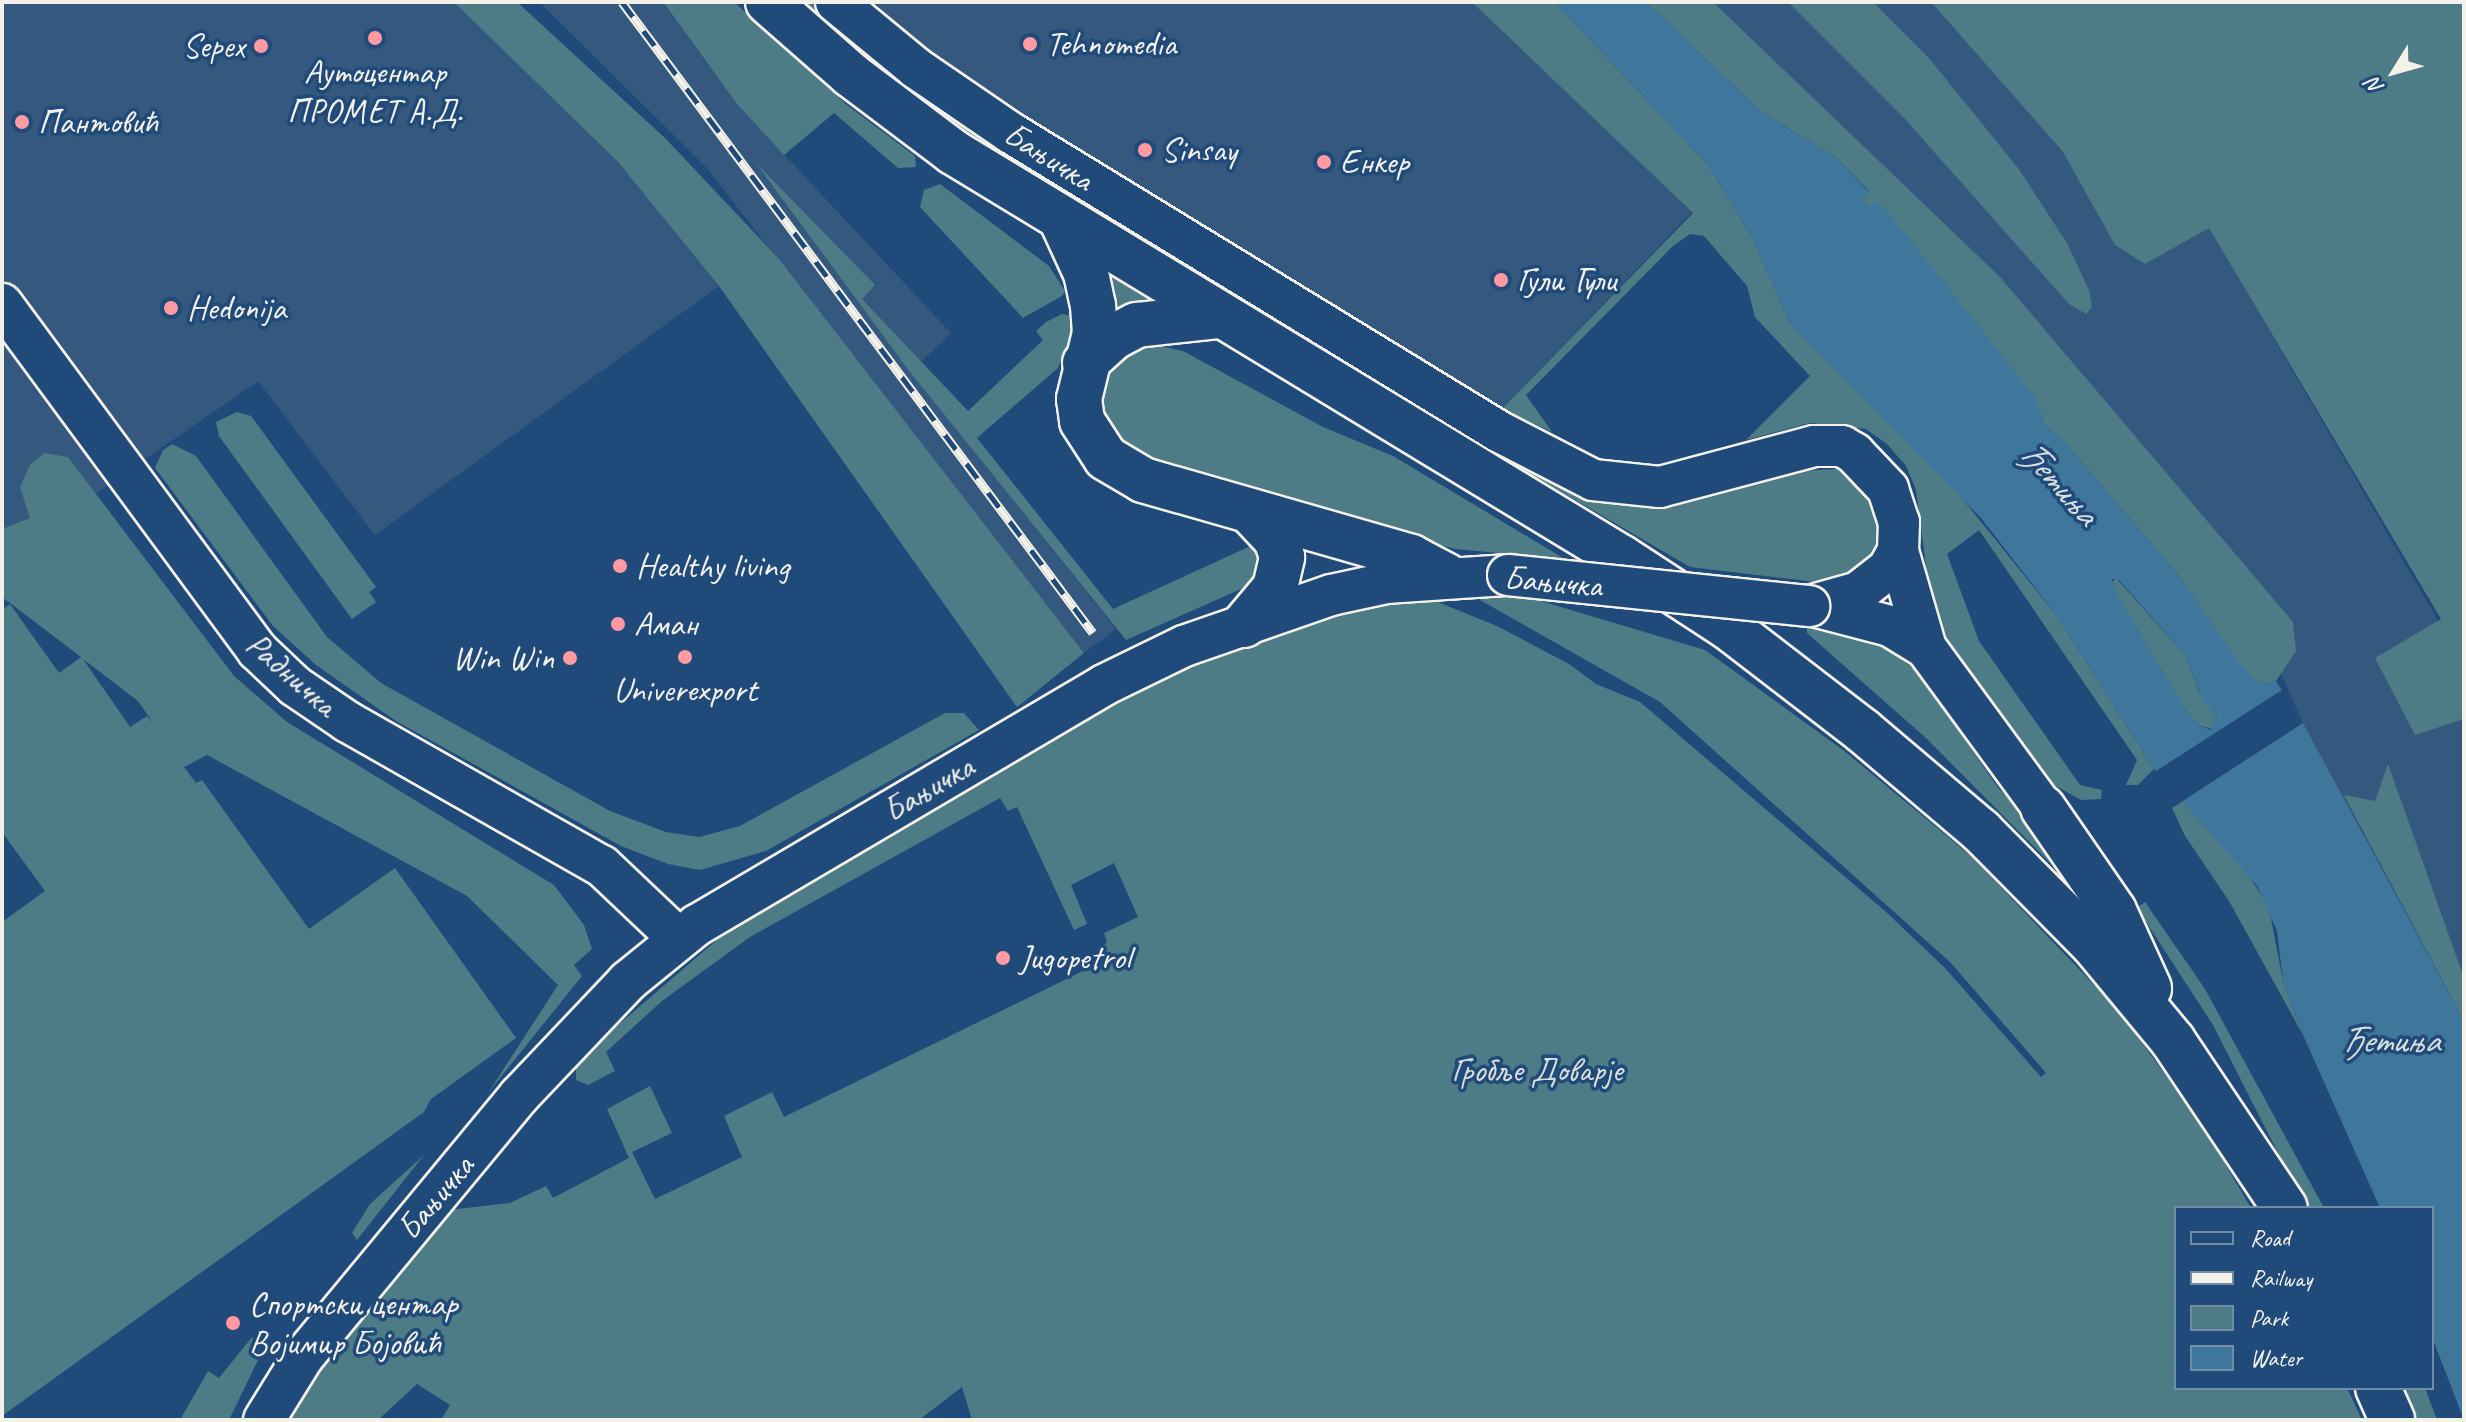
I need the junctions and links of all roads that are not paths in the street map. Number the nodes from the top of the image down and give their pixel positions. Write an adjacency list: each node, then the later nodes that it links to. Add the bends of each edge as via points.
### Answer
1 (768, 2): 3 (main road, via 924,131)
2 (836, 2): 8 (street, Бањичка, via 916,68 1011,133 1498,431 1573,471 1631,487 1660,487 1814,446 1842,446 1865,461 1888,489 1899,522)
3 (1063, 223): 5 (main road); 6 (main road, via 1086,273 1093,305 1095,333)
4 (2, 304): 14 (street, Радничка, via 257,650 295,686 348,722 602,866)
5 (1218, 316): 6 (main road, via 1137,325); 15 (main road, via 1540,506 1797,679 1981,831 2043,891)
6 (1085, 363): 7 (main road, via 1082,421 1106,458 1143,480)
7 (1252, 513): 9 (main road, via 1411,557); 11 (main road, via 1276,539 1282,557 1275,588)
8 (1898, 551): 10 (street, Бањичка, via 1888,569 1859,592); 12 (street)
9 (1446, 576): 10 (street, Бањичка, bridge, via 1508,575); 11 (street, Бањичка, via 1331,595)
10 (1809, 606): 12 (street, Бањичка, via 1890,626)
11 (1244, 625): 14 (street, Бањичка, via 1184,646 1104,685)
12 (1926, 648): 13 (street, Бањичка)
13 (2043, 808): 15 (main road, via 2114,911)
14 (678, 938): 18 (street, Бањичка, via 584,1023 519,1096 303,1357)
15 (2173, 1041): 16 (main road)
16 (2284, 1206)
17 (2379, 1390): 19 (main road)
18 (264, 1420)
19 (2392, 1420)

